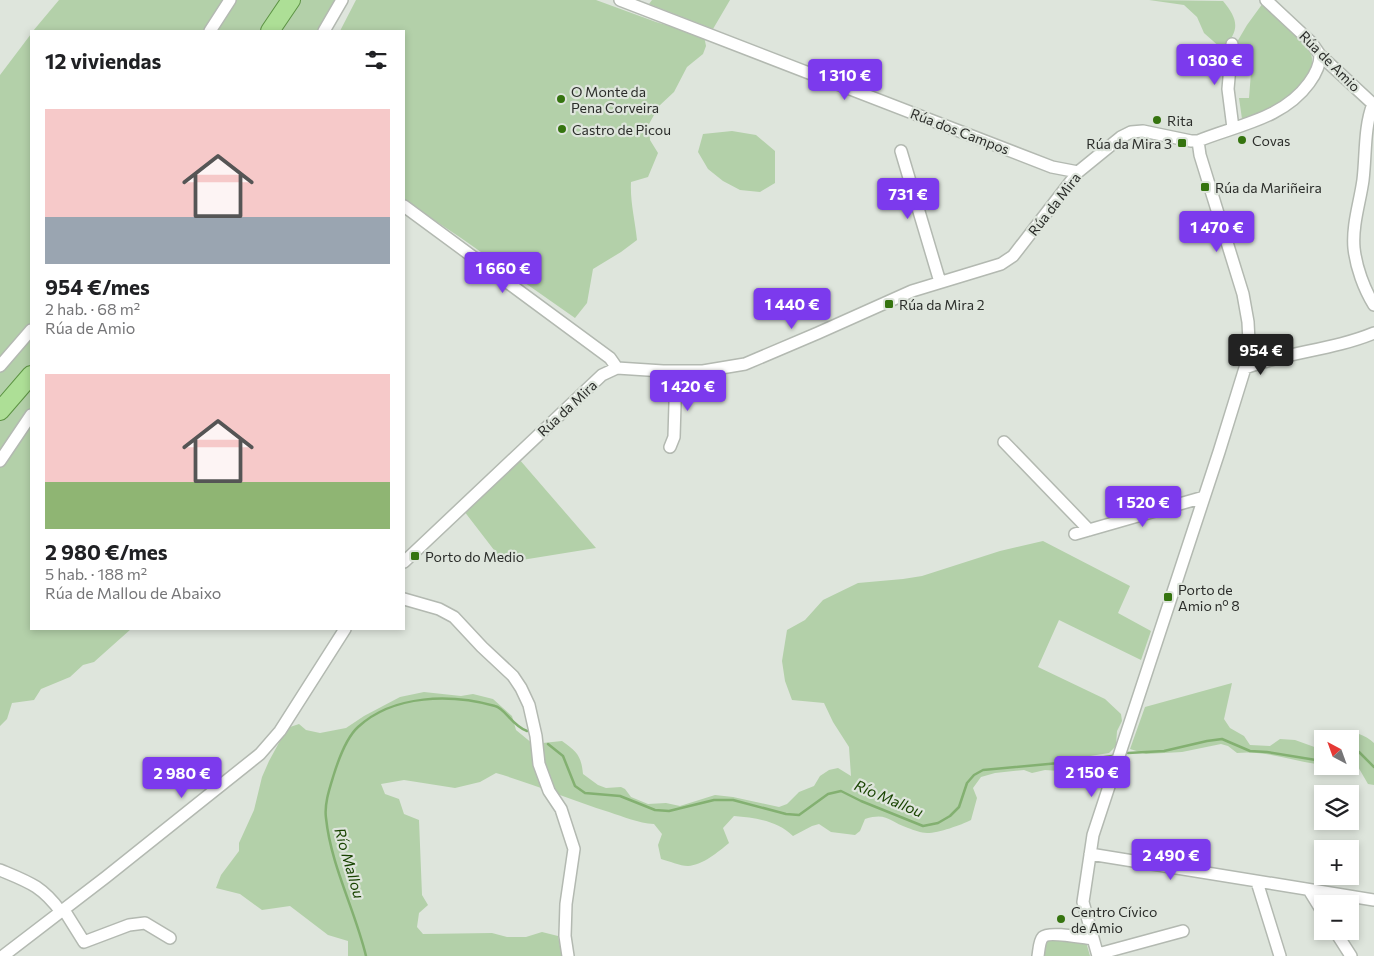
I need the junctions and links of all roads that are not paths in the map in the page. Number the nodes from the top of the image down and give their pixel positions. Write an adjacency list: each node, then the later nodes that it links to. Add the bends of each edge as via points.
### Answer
1 (230, 0): 6 (street)
2 (291, 0): 7 (main road)
3 (342, 0): 8 (street)
4 (620, 0): 15 (street, Rúa dos Campos, via 1052,167)
5 (1266, 0): 10 (street, Rúa de Amio, via 1311,42)
6 (211, 30)
7 (271, 30)
8 (325, 30)
9 (1232, 44): 12 (street, via 1228,89)
10 (1320, 55): 11 (street, Rúa de Amio); 12 (street, via 1320,63 1312,79 1294,100 1274,113)
11 (1374, 104): 18 (street, Rúa de Amio, via 1368,121 1354,233 1360,275)
12 (1233, 128): 13 (street)
13 (1198, 141): 15 (street, Rúa da Mira, via 1143,131 1131,132); 21 (street, via 1243,294)
14 (901, 152): 17 (street)
15 (1078, 172): 17 (street, Rúa da Mira, via 1007,261)
16 (405, 207): 24 (street, via 610,358)
17 (940, 282): 26 (street, Rúa da Mira, via 912,291 744,364)
18 (1374, 305)
19 (30, 331): 23 (street)
20 (1374, 333): 22 (street, via 1358,340)
21 (1248, 350): 22 (street); 25 (street)
22 (1268, 359): 25 (street)
23 (0, 366)
24 (616, 368): 26 (street, Rúa da Mira); 36 (street, Rúa da Mira, via 602,375)
25 (1245, 368): 33 (street)
26 (676, 372): 31 (street, via 674,437)
27 (30, 376): 28 (main road)
28 (0, 411)
29 (30, 416): 32 (street)
30 (1004, 442): 34 (street)
31 (670, 447)
32 (0, 461)
33 (1204, 497): 34 (street); 39 (street, via 1093,834)
34 (1090, 530): 35 (street)
35 (1075, 534)
36 (405, 561)
37 (405, 599): 54 (street, via 454,617 513,676 529,705 539,764 549,791 561,809 574,849 566,904)
38 (344, 630): 47 (street, via 280,731 260,754)
39 (1090, 854): 41 (street); 50 (street, via 1083,902)
40 (0, 870): 47 (street, via 36,885)
41 (1257, 882): 42 (street); 46 (street)
42 (1276, 885): 43 (street); 46 (street)
43 (1310, 890): 44 (street); 45 (street)
44 (1314, 897)
45 (1374, 900)
46 (1264, 903): 56 (street)
47 (62, 911): 49 (street, via 84,942 145,922); 53 (street)
48 (1183, 931): 52 (street)
49 (170, 938)
50 (1093, 939): 52 (street); 55 (street, via 1046,935 1041,940)
51 (1341, 940): 57 (street)
52 (1098, 955)
53 (3, 956)
54 (568, 956)
55 (1038, 956)
56 (1280, 956)
57 (1351, 956)

